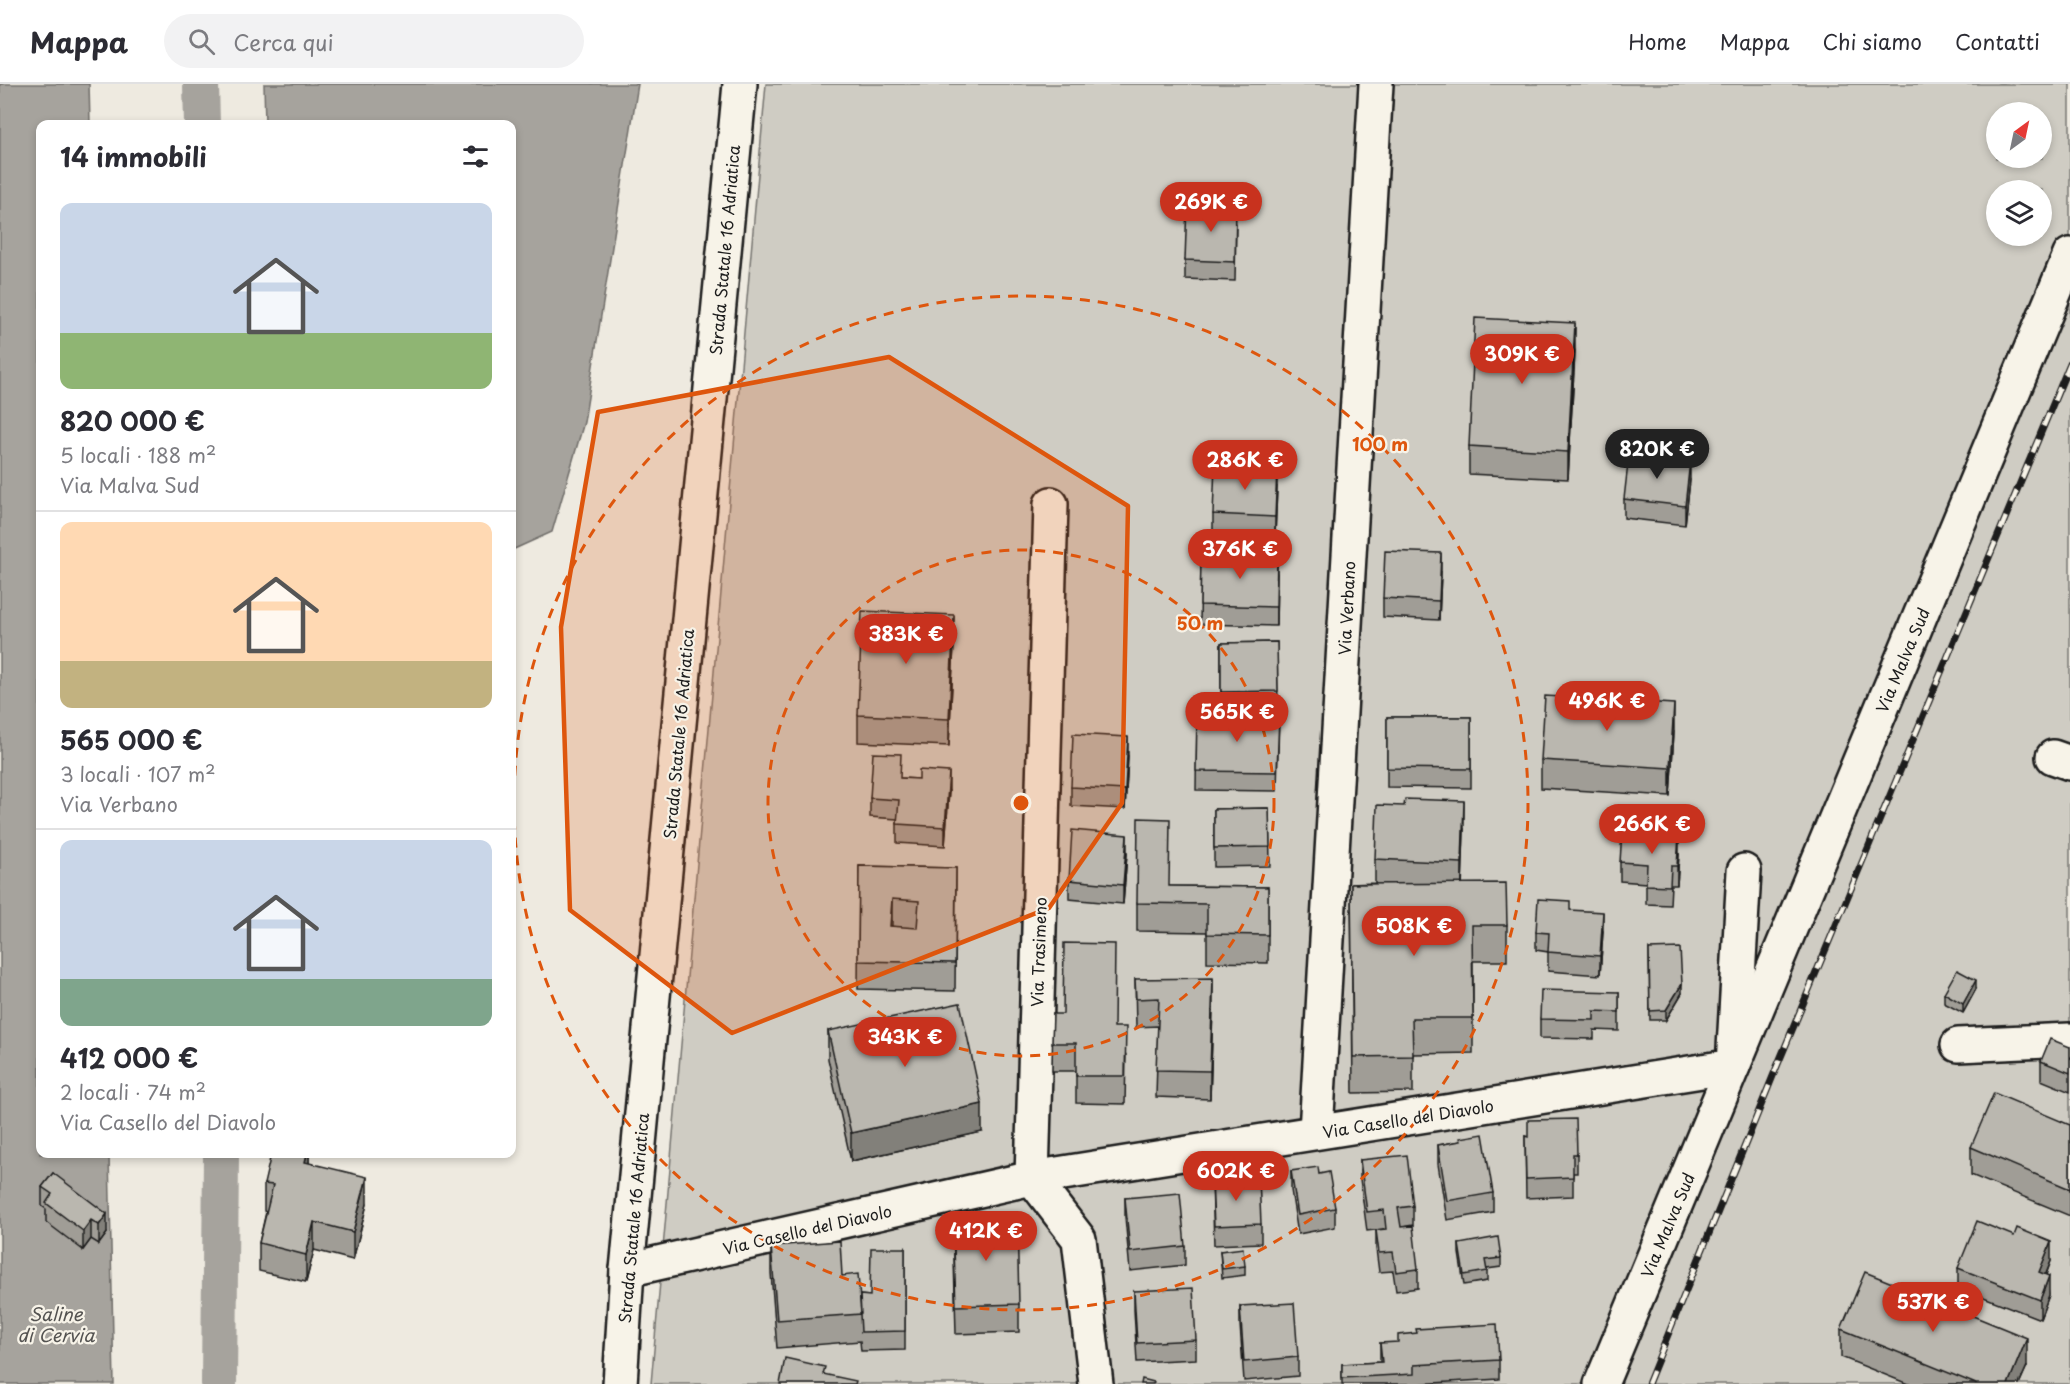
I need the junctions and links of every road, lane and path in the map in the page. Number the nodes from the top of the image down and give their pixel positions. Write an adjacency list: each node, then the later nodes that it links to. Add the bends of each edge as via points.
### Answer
1 (740, 84): 11 (street, Strada Statale 16 Adriatica)
2 (1376, 84): 9 (street, Via Verbano)
3 (2070, 255): 8 (street, Via Malva Sud)
4 (1051, 504): 10 (street, Via Trasimeno)
5 (1744, 871): 8 (street, Via Malva Sud)
6 (2070, 1040): 7 (street)
7 (1958, 1045)
8 (1733, 1066): 9 (street, Via Casello del Diavolo); 14 (street, Via Malva Sud)
9 (1316, 1132): 10 (street, Via Casello del Diavolo)
10 (1032, 1178): 11 (street, Via Casello del Diavolo); 13 (street, via 1079,1239)
11 (627, 1270): 12 (street, Strada Statale 16 Adriatica)
12 (620, 1384)
13 (1096, 1384)
14 (1601, 1384)

